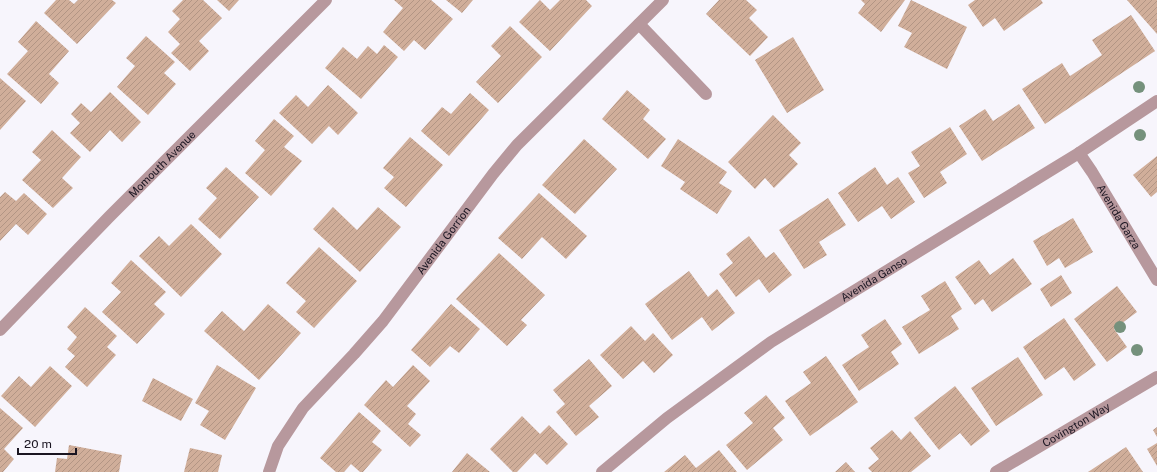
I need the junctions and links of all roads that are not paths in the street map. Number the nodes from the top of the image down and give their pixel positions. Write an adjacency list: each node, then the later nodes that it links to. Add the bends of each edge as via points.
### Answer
1 (326, 0): 8 (street, Momouth Avenue)
2 (663, 0): 3 (street, Avenida Gorrion)
3 (639, 24): 4 (street); 10 (street, Avenida Gorrion, via 508,157 383,321 303,408 278,446)
4 (706, 94)
5 (1157, 101): 6 (street, Avenida Ganso)
6 (1079, 153): 7 (street, Avenida Garza); 11 (street, Avenida Ganso, via 771,342 667,418)
7 (1157, 280)
8 (0, 330)
9 (1157, 377): 12 (street, Covington Way)
10 (269, 472)
11 (602, 472)
12 (996, 472)

